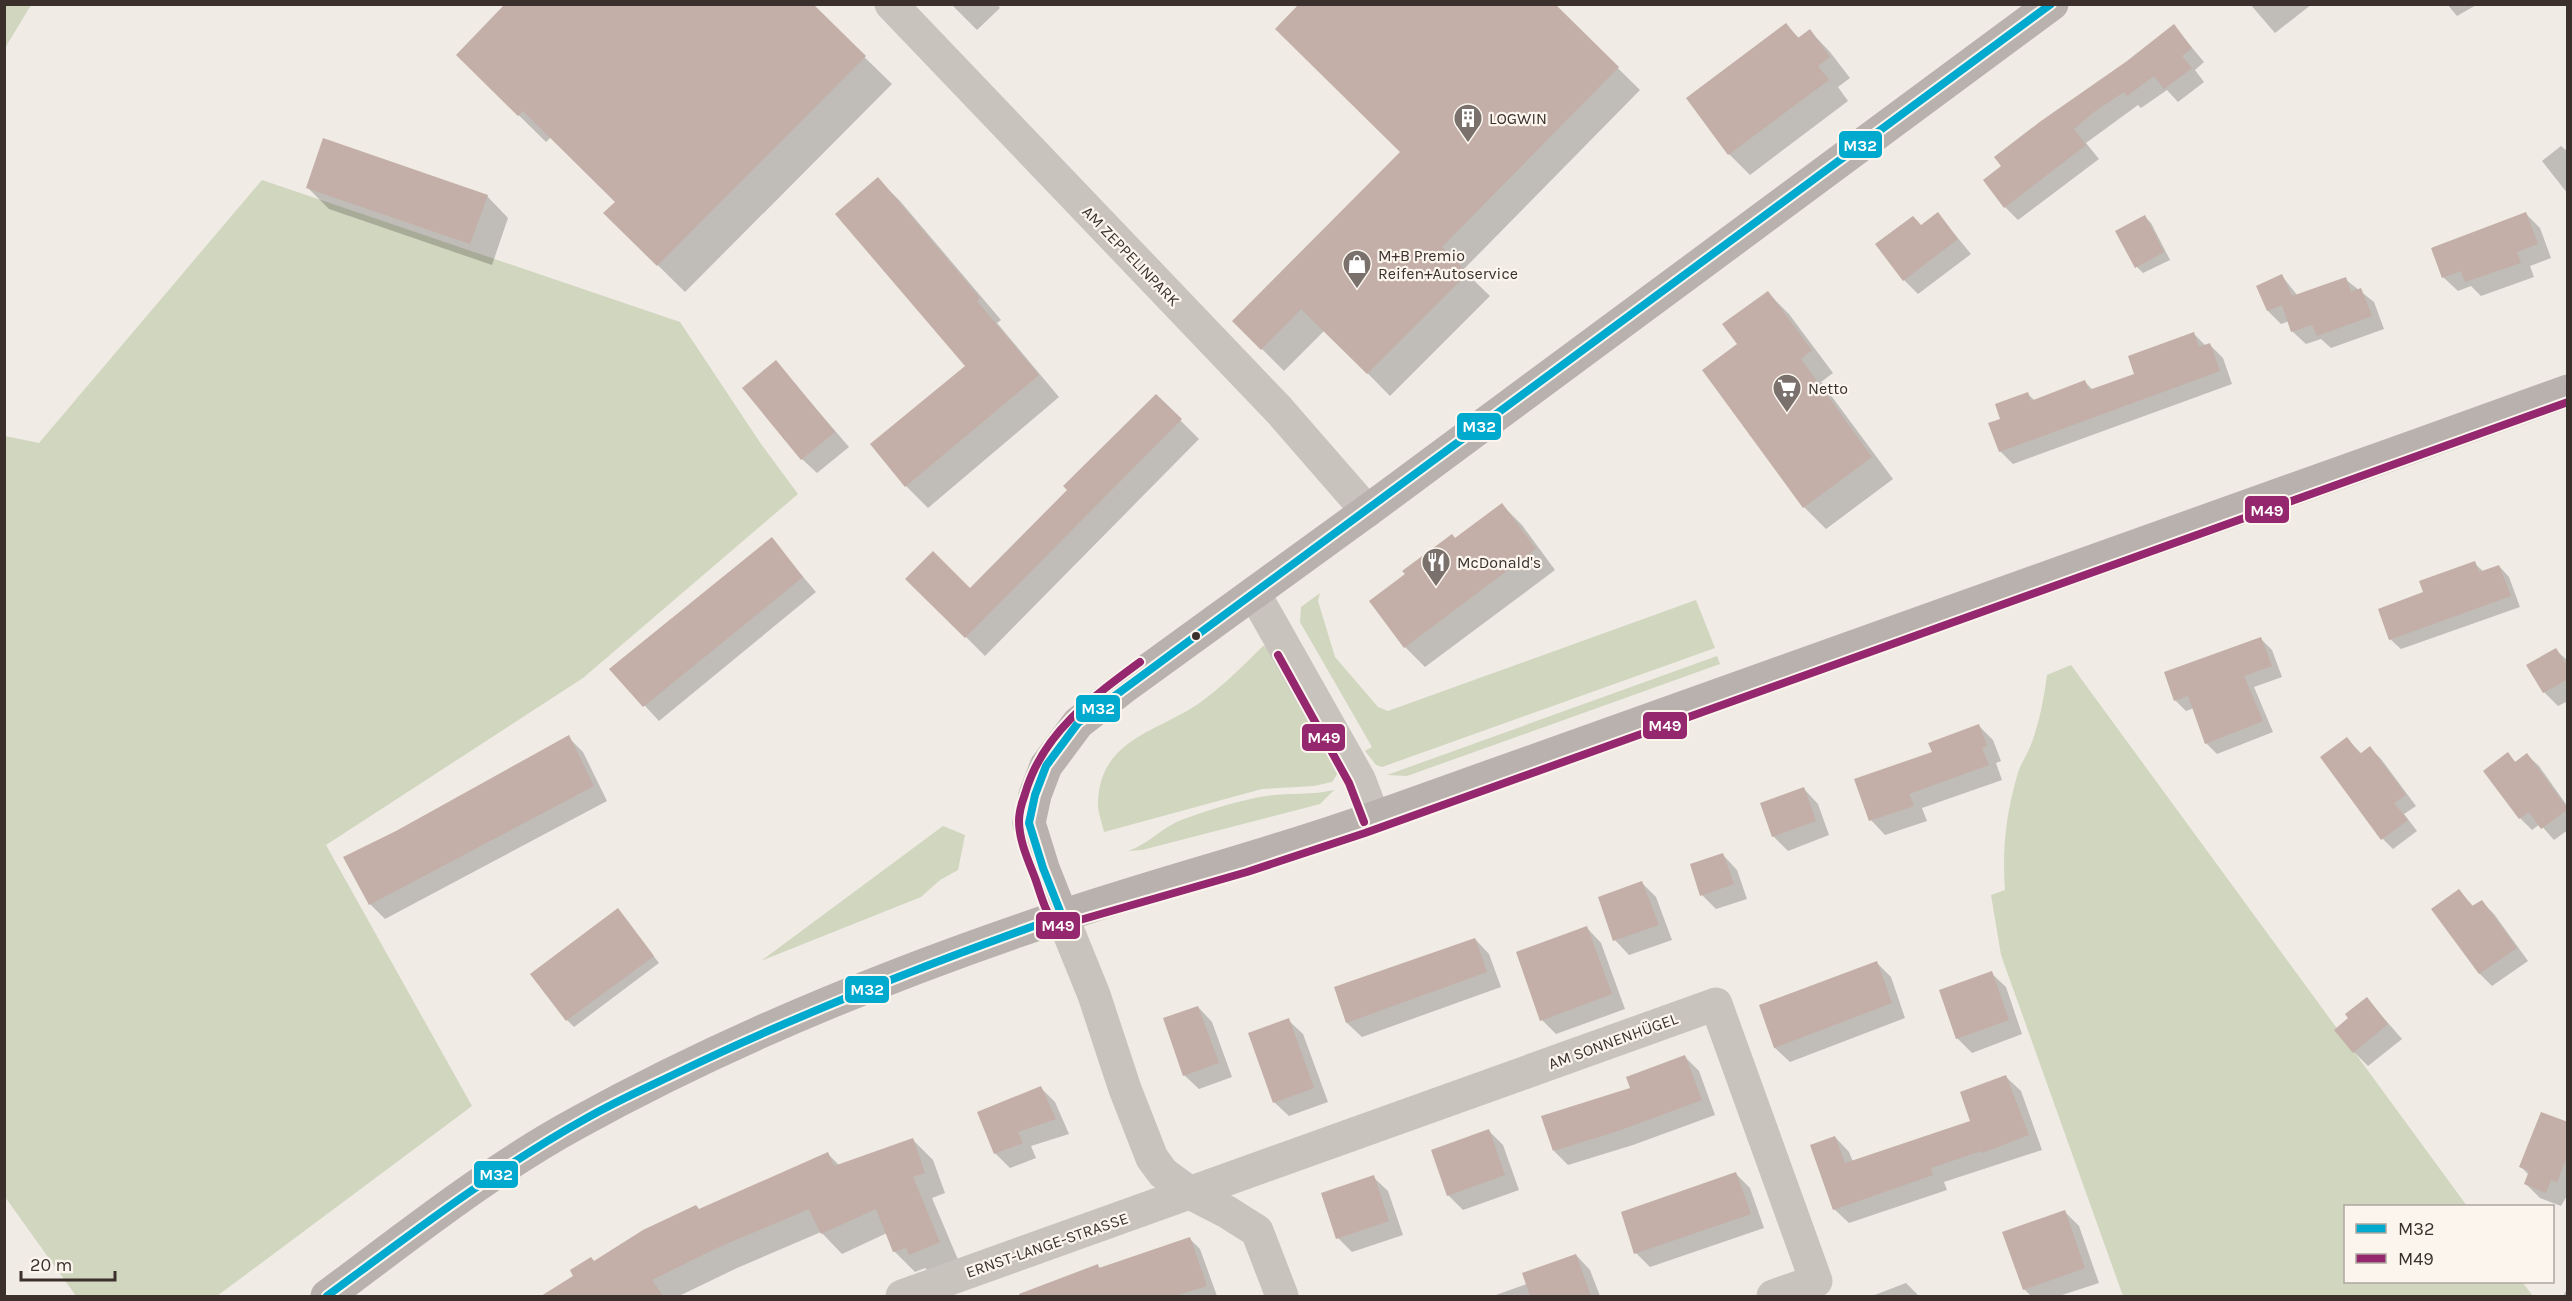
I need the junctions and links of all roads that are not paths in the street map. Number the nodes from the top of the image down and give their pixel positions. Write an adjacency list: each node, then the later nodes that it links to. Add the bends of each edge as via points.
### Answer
1 (891, 4): 4 (street, AM ZEPPELINPARK, via 1279,410)
2 (2052, 4): 4 (main road)
3 (2568, 391): 6 (main road)
4 (1367, 512): 5 (main road)
5 (1254, 593): 6 (street, via 1359,779); 7 (main road, via 1078,723 1046,766 1029,823)
6 (1374, 818): 7 (main road)
7 (1062, 916): 8 (street, via 1152,1158 1163,1173); 9 (main road, via 986,942 744,1040 578,1122 518,1159)
8 (1192, 1194): 10 (street, ERNST-LANGE-STRASSE); 11 (street, via 1257,1231); 12 (street, AM SONNENHÜGEL, via 1716,1005 1816,1281)
9 (327, 1296)
10 (902, 1296)
11 (1282, 1296)
12 (1773, 1296)

